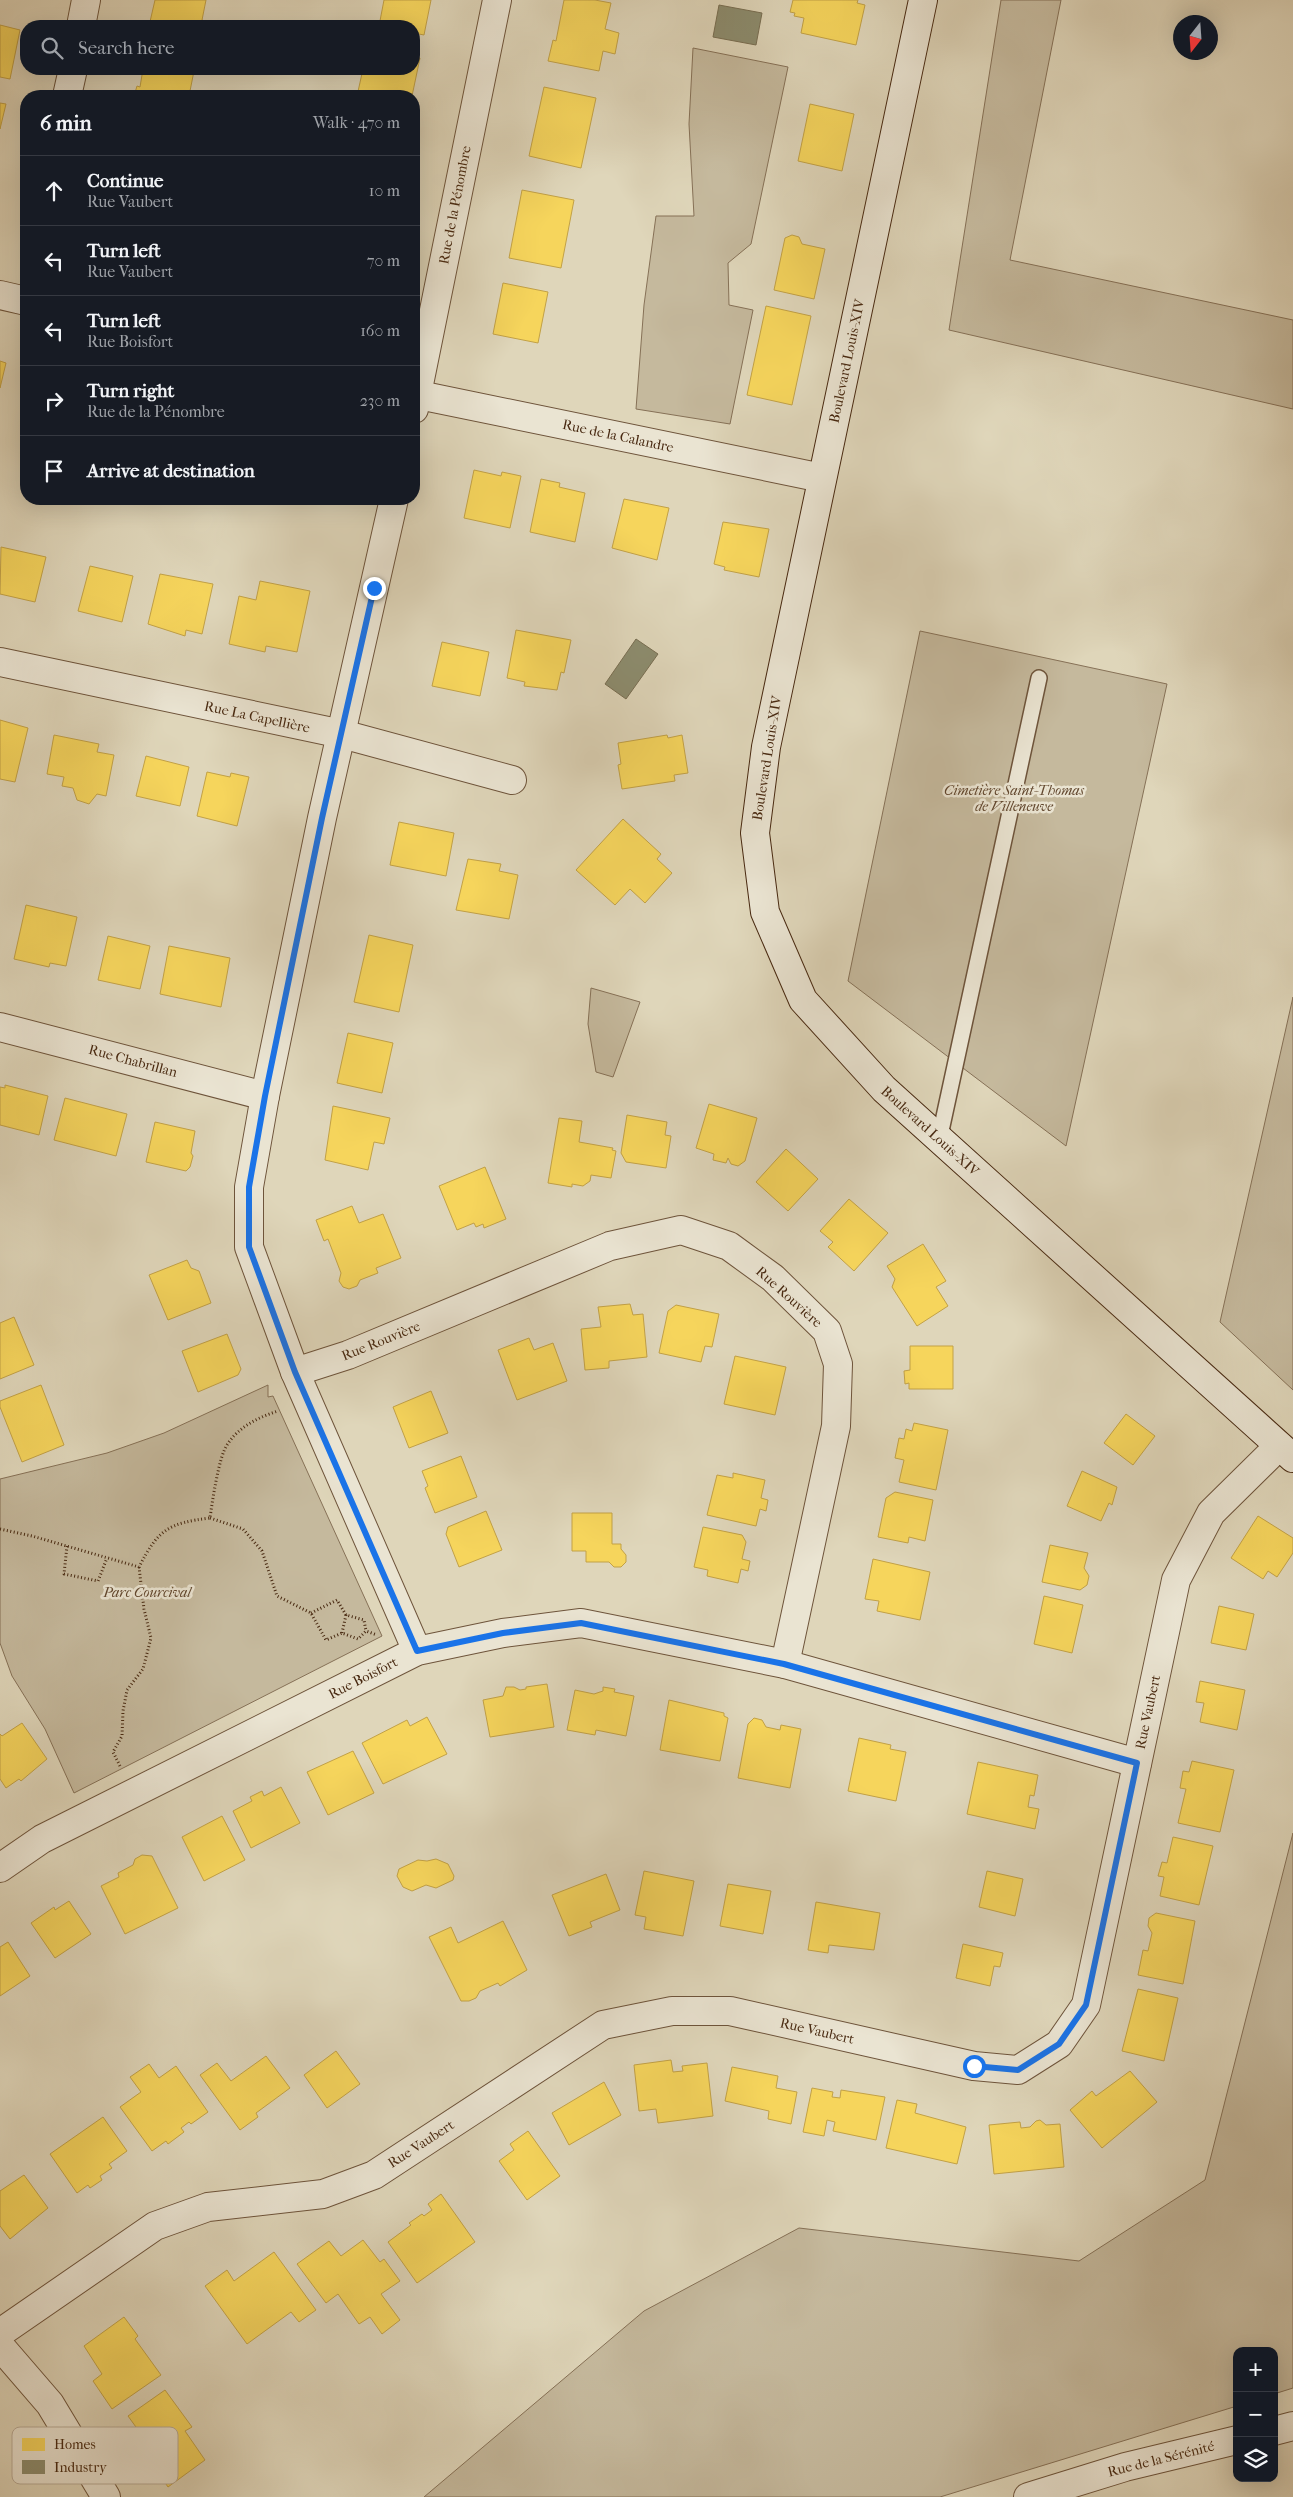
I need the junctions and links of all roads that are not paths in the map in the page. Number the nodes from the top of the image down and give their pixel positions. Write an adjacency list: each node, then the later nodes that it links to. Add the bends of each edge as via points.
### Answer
1 (86, 0): 4 (street)
2 (497, 0): 9 (street, Rue de la Pénombre)
3 (923, 0): 11 (street, Boulevard Louis-XIV)
4 (82, 20)
5 (71, 75): 6 (street)
6 (68, 90)
7 (0, 295): 8 (street)
8 (20, 299)
9 (420, 376)
10 (420, 401): 11 (street, Rue de la Calandre)
11 (822, 478): 19 (street, Boulevard Louis-XIV, via 766,747 755,833 765,912 803,1000 884,1090)
12 (393, 505): 15 (street)
13 (0, 662): 15 (street, Rue La Capellière)
14 (1040, 678): 19 (lane)
15 (342, 734): 16 (street, Rue La Capellière); 18 (street)
16 (512, 780)
17 (0, 1027): 18 (street, Rue Chabrillan)
18 (265, 1096): 20 (street, via 249,1187 249,1247)
19 (939, 1140): 21 (street, Boulevard Louis-XIV)
20 (295, 1372): 22 (street); 23 (street, Rue Rouvière, via 348,1355 610,1246 681,1230 729,1246 773,1278 827,1332 838,1364 836,1426)
21 (1286, 1452): 24 (street, Rue Vaubert, via 1211,1513 1176,1580)
22 (417, 1651): 23 (street, Rue Boisfort, via 503,1633 581,1623); 25 (street, Rue Boisfort, via 42,1839)
23 (784, 1664): 24 (street, Rue Boisfort)
24 (1137, 1763): 26 (street, Rue Vaubert, via 1086,2005 1059,2044 1018,2070 974,2066 730,2011 672,2011 603,2025 374,2175 323,2194 208,2207 155,2226)
25 (0, 1868)
26 (0, 2333)
27 (0, 2346): 29 (street, via 50,2404)
28 (1293, 2426): 30 (street)
29 (64, 2427)
30 (1278, 2430)
31 (1233, 2441): 34 (street, Rue de la Sérénité, via 1125,2467)
32 (98, 2484): 33 (street)
33 (106, 2497)
34 (1028, 2497)

